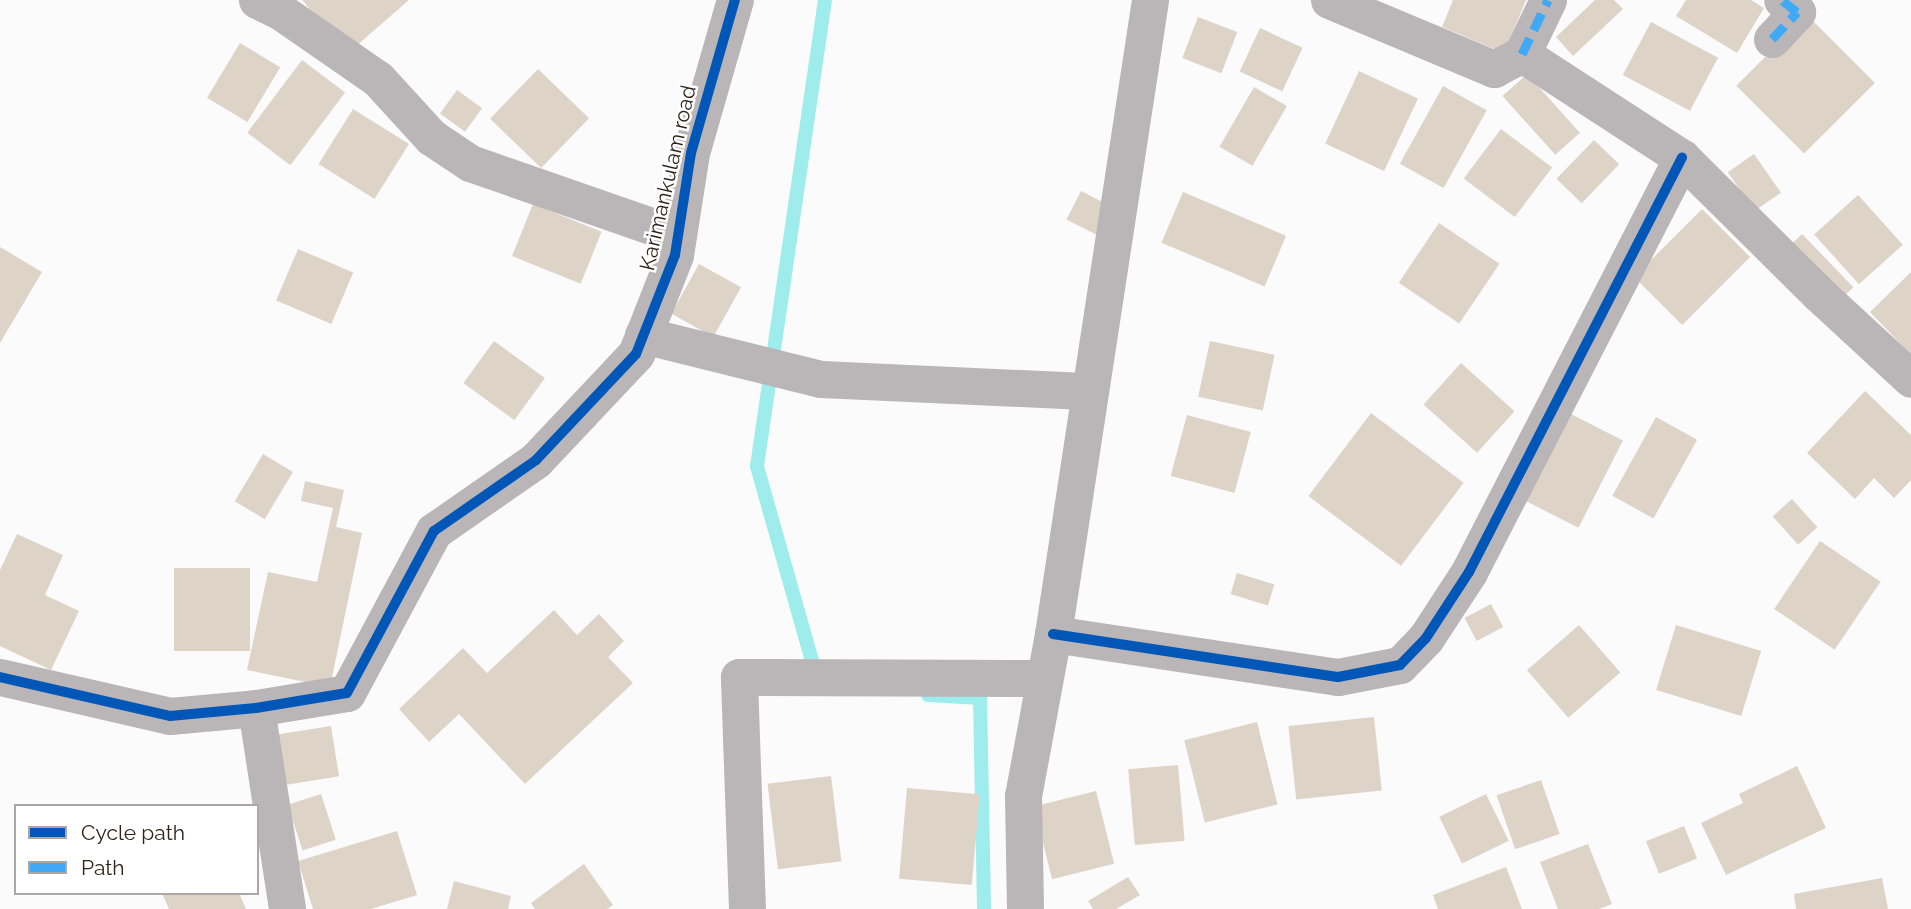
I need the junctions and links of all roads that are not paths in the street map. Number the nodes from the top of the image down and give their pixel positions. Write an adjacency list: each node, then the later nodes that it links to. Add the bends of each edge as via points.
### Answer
1 (257, 0): 10 (street, via 377,79 431,137 470,163)
2 (735, 0): 10 (street, Karimankulam road, via 691,153)
3 (1150, 0): 13 (street)
4 (1329, 0): 8 (street, via 1493,69)
5 (1548, 0): 8 (street)
6 (1782, 0): 7 (street, via 1797,12)
7 (1772, 39)
8 (1522, 54): 9 (street)
9 (1682, 158): 12 (street); 14 (street, via 1469,572 1426,638 1400,665 1338,677)
10 (677, 234): 11 (street, Karimankulam road, via 675,255)
11 (643, 335): 13 (street, via 821,380); 17 (street, Karimankulam road, via 636,354 536,460 434,531 347,693)
12 (1911, 379)
13 (1090, 391): 14 (street)
14 (1053, 634): 16 (street)
15 (0, 677): 17 (street, Karimankulam road, via 170,716)
16 (1044, 677): 19 (street, via 739,677); 20 (street, via 1023,796)
17 (256, 708): 18 (street)
18 (287, 909)
19 (747, 909)
20 (1025, 909)

